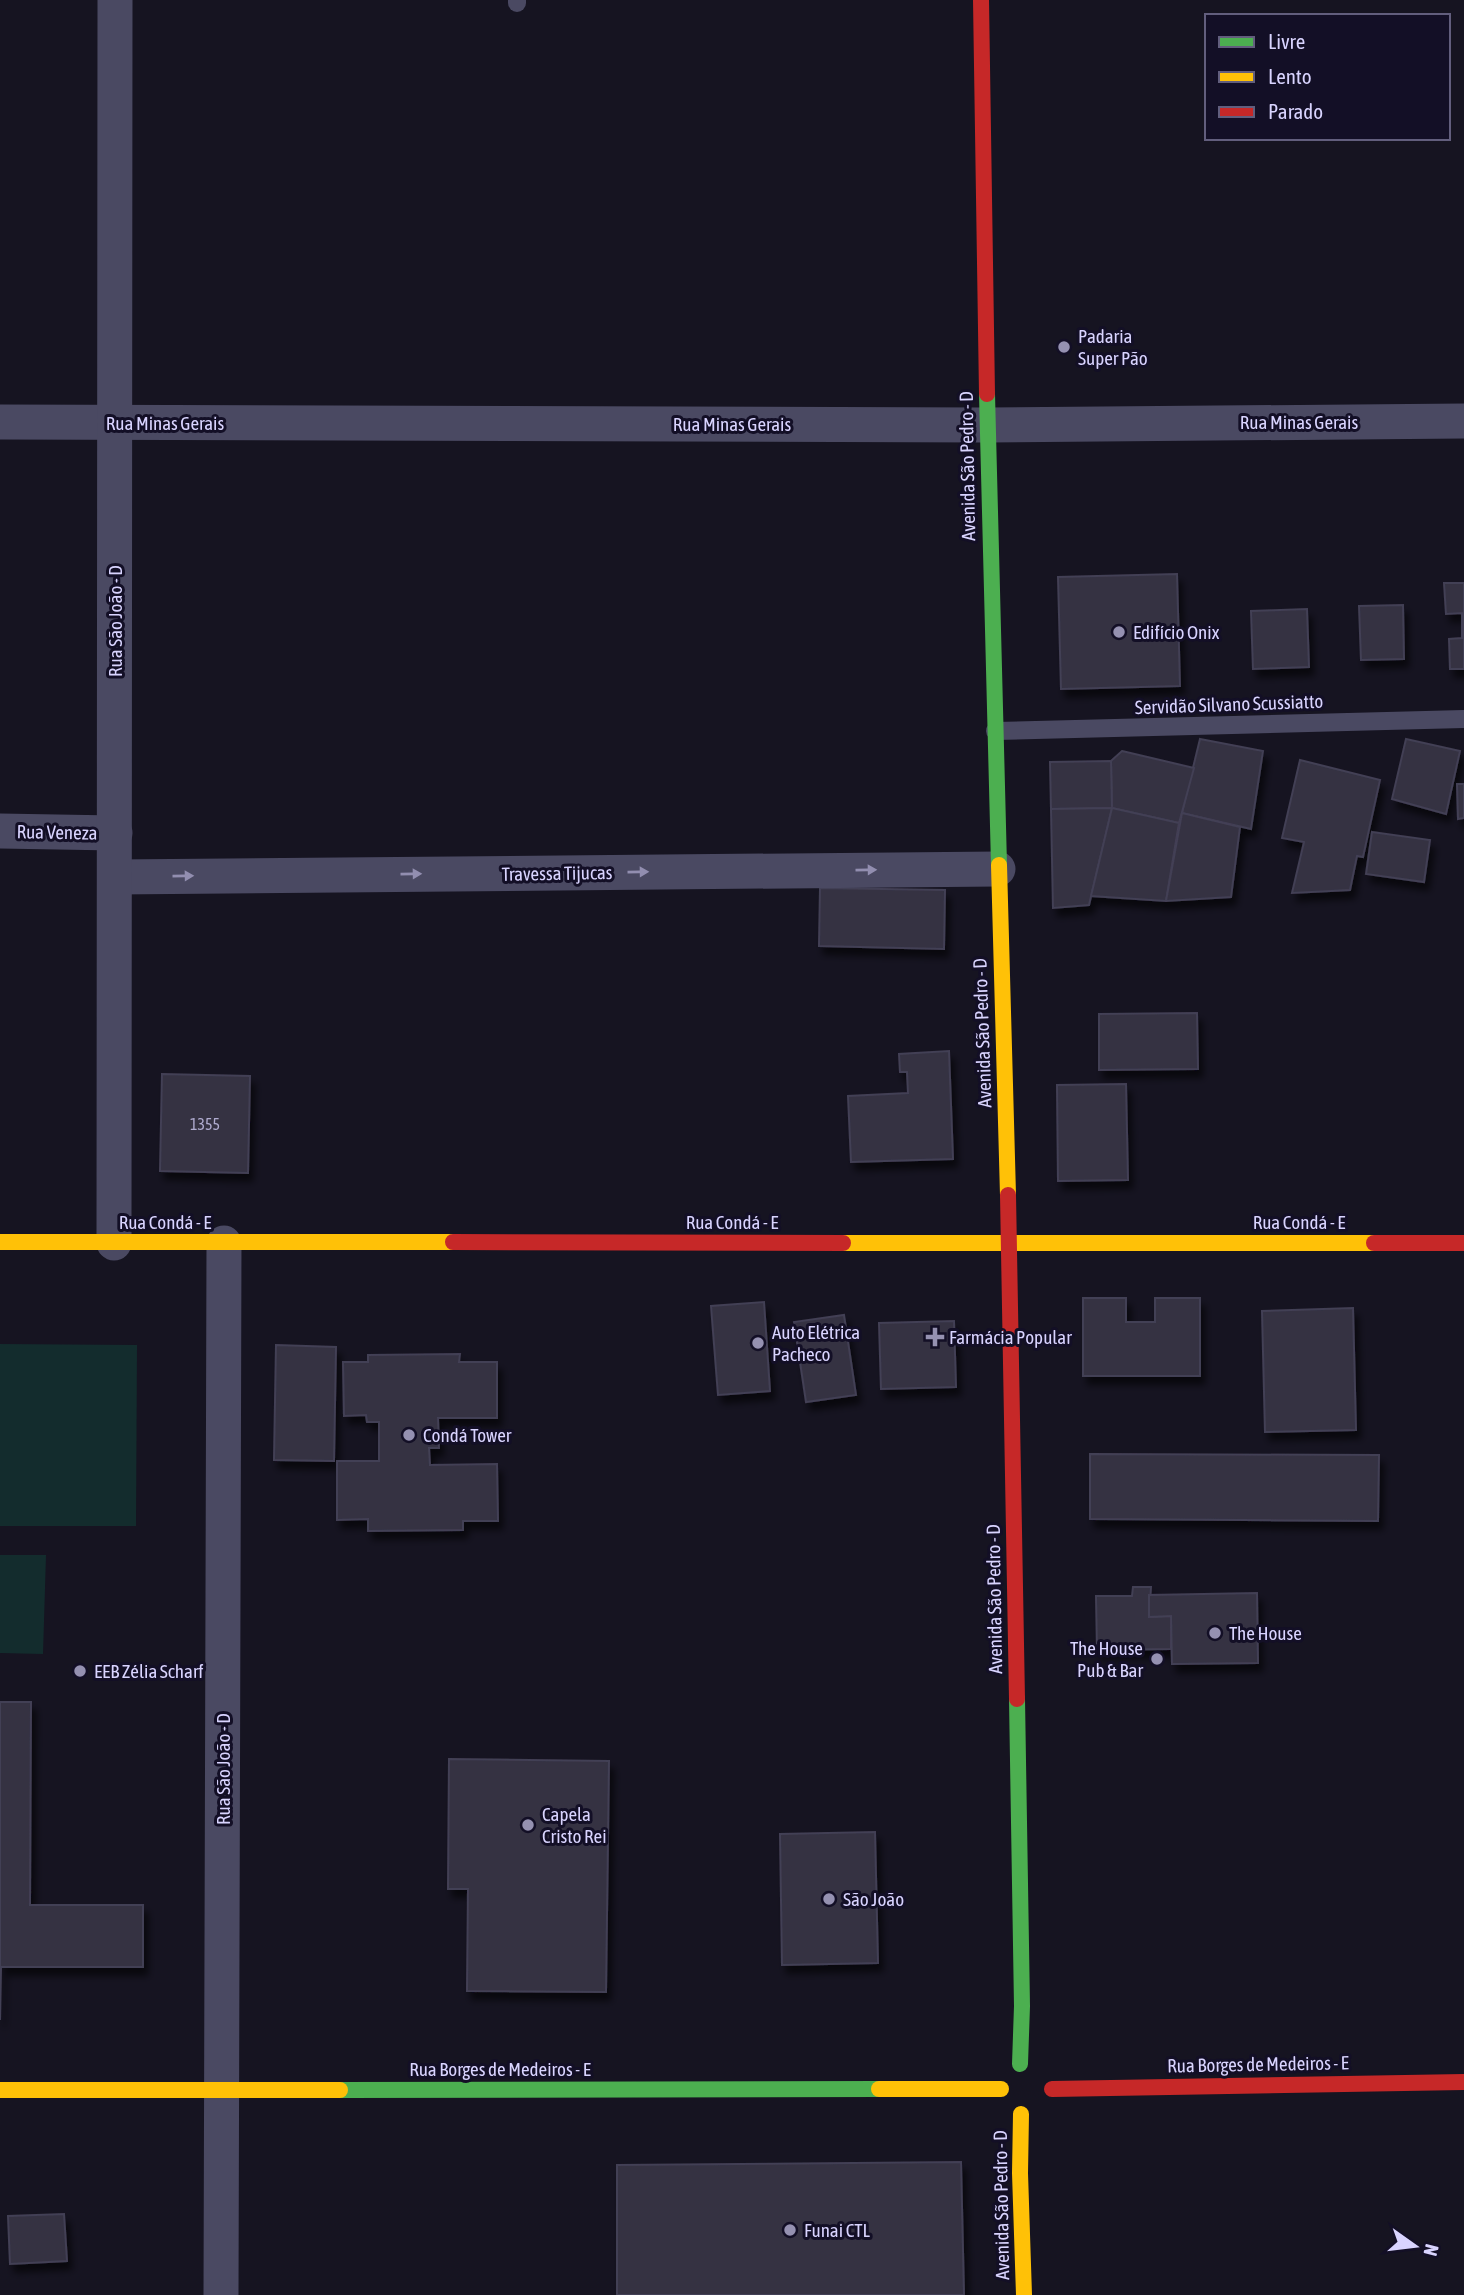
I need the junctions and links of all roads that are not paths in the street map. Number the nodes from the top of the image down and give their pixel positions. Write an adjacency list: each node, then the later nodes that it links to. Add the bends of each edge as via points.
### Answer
1 (115, 0): 5 (street, Rua São João - D)
2 (981, 0): 6 (street, Avenida São Pedro - D)
3 (1464, 421): 6 (street, Rua Minas Gerais)
4 (0, 422): 5 (street, Rua Minas Gerais)
5 (114, 423): 6 (street, Rua Minas Gerais); 10 (street, Rua São João - D)
6 (987, 425): 8 (street, Avenida São Pedro - D)
7 (1464, 719): 8 (lane, Servidão Silvano Scussiatto)
8 (995, 731): 11 (street, Avenida São Pedro - D)
9 (0, 831): 10 (street, Rua Veneza)
10 (115, 833): 12 (street, Rua São João - D)
11 (998, 869): 12 (street, Travessa Tijucas, one-way to 11); 16 (street, Avenida São Pedro - D)
12 (115, 877): 14 (street, Rua São João - D)
13 (0, 1242): 14 (street, Rua Condá - E)
14 (114, 1242): 15 (street, Rua Condá - E)
15 (224, 1243): 16 (street, Rua Condá - E); 22 (street, Rua São João - D)
16 (1009, 1243): 17 (street, Rua Condá - E); 18 (street, Avenida São Pedro - D, via 1022,1992)
17 (1464, 1243)
18 (1008, 2075): 20 (street, via 1042,2069); 22 (street, Rua Borges de Medeiros - E); 23 (street, via 1007,2105)
19 (1464, 2081): 20 (street, Rua Borges de Medeiros - E)
20 (1052, 2089): 23 (street, via 1042,2108)
21 (0, 2090): 22 (street, Rua Borges de Medeiros - E)
22 (222, 2090): 24 (street, Rua São João - D)
23 (1021, 2114): 25 (street, Avenida São Pedro - D)
24 (221, 2295)
25 (1024, 2295)

